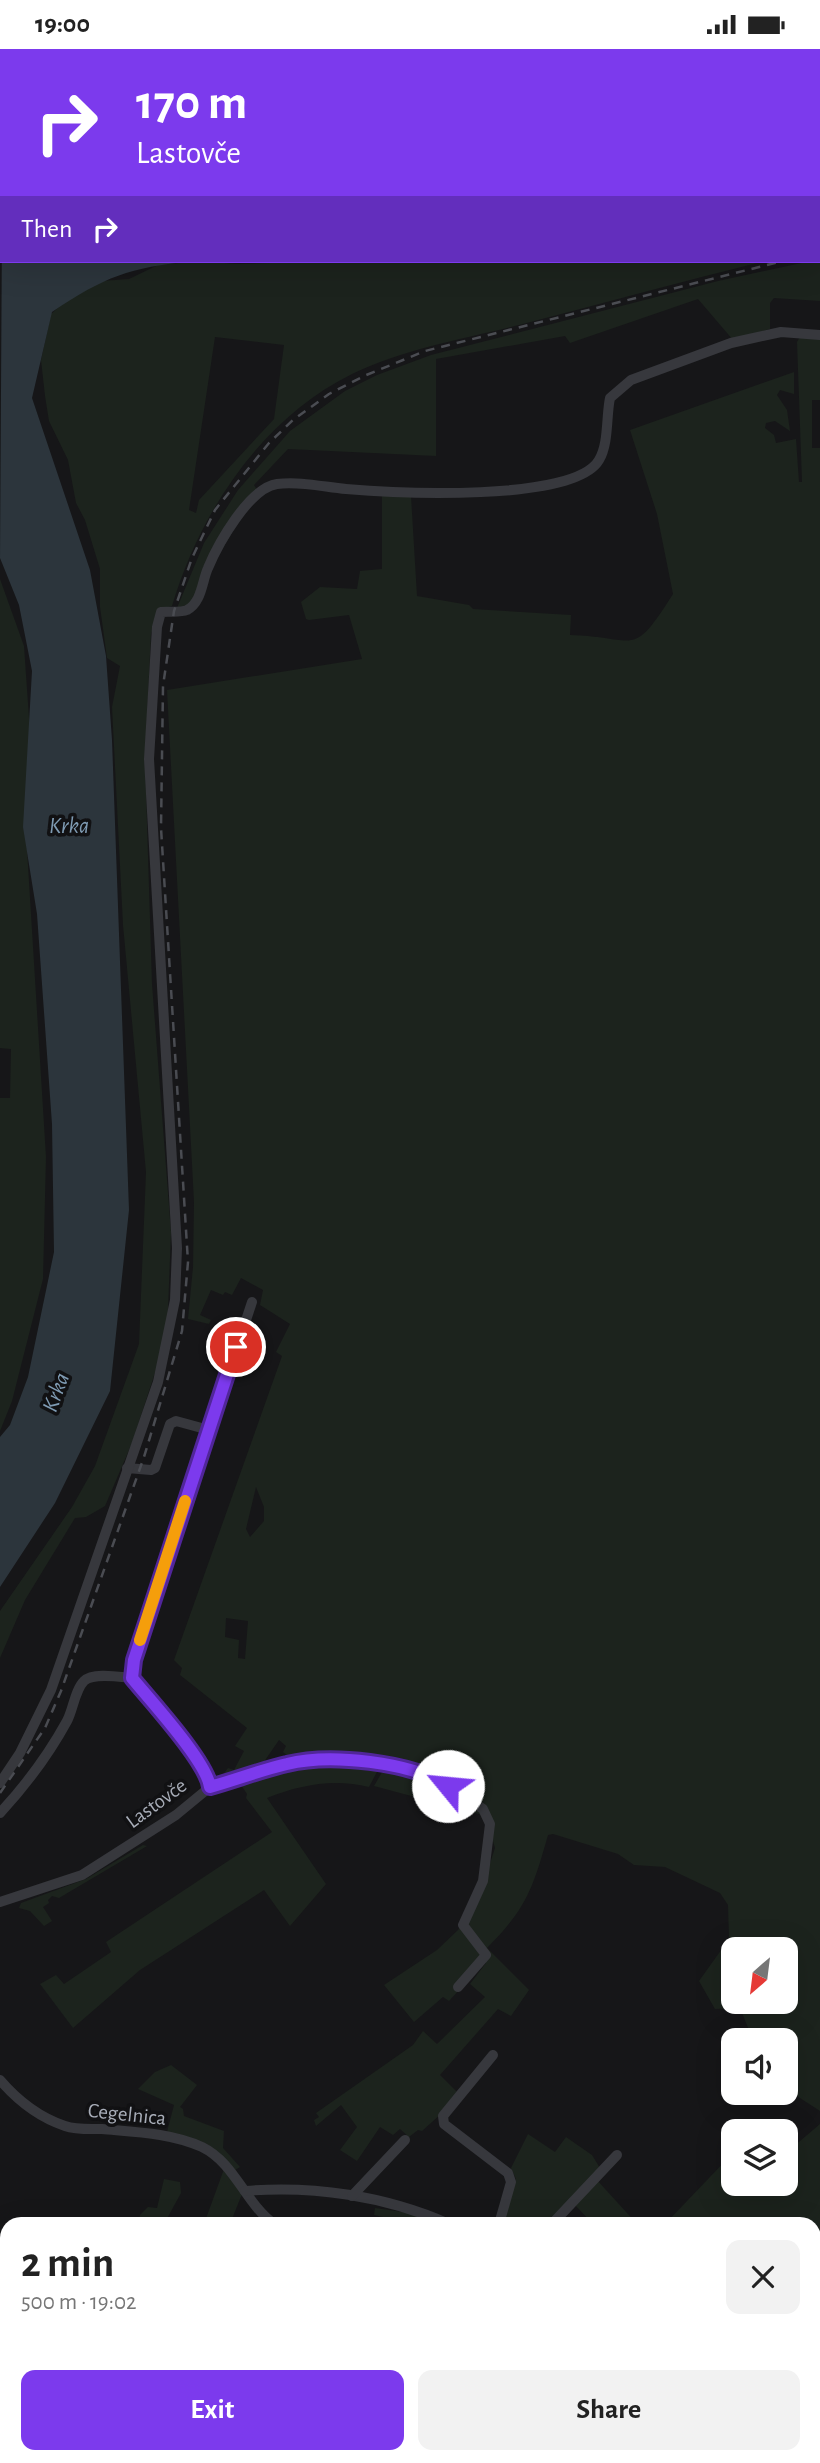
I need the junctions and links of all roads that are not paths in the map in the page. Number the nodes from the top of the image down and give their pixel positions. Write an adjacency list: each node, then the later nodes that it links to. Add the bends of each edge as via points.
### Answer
1 (820, 335): 4 (street, via 766,333 654,369 622,386 610,398 598,461 579,476 545,485 447,495 271,486 232,524 193,605 184,611 161,612 149,759 177,1248 175,1300 158,1382)
2 (251, 1302): 3 (street)
3 (209, 1430): 4 (street, via 176,1421 170,1424 155,1468); 5 (street)
4 (127, 1468): 6 (street, via 51,1690)
5 (132, 1678): 7 (street, Lastovče, via 178,1734); 8 (street, via 83,1682 68,1720 18,1795)
6 (0, 1783)
7 (210, 1787): 9 (street, Lastovče, via 176,1815 82,1875); 10 (street, via 288,1763 383,1764 407,1766 430,1775 482,1809 490,1824 483,1881 463,1925 486,1955)
8 (0, 1813)
9 (0, 1902)
10 (458, 1987)
11 (493, 2055): 19 (street, via 443,2116 444,2124 508,2172 511,2182)
12 (0, 2080): 15 (street, Cegelnica, via 17,2100 67,2127 140,2132 204,2148)
13 (405, 2140): 16 (street)
14 (617, 2155): 20 (street)
15 (245, 2191): 16 (street, via 287,2187); 17 (street, Cegelnica)
16 (352, 2196): 18 (street)
17 (266, 2217)
18 (434, 2217)
19 (501, 2217)
20 (559, 2217)

